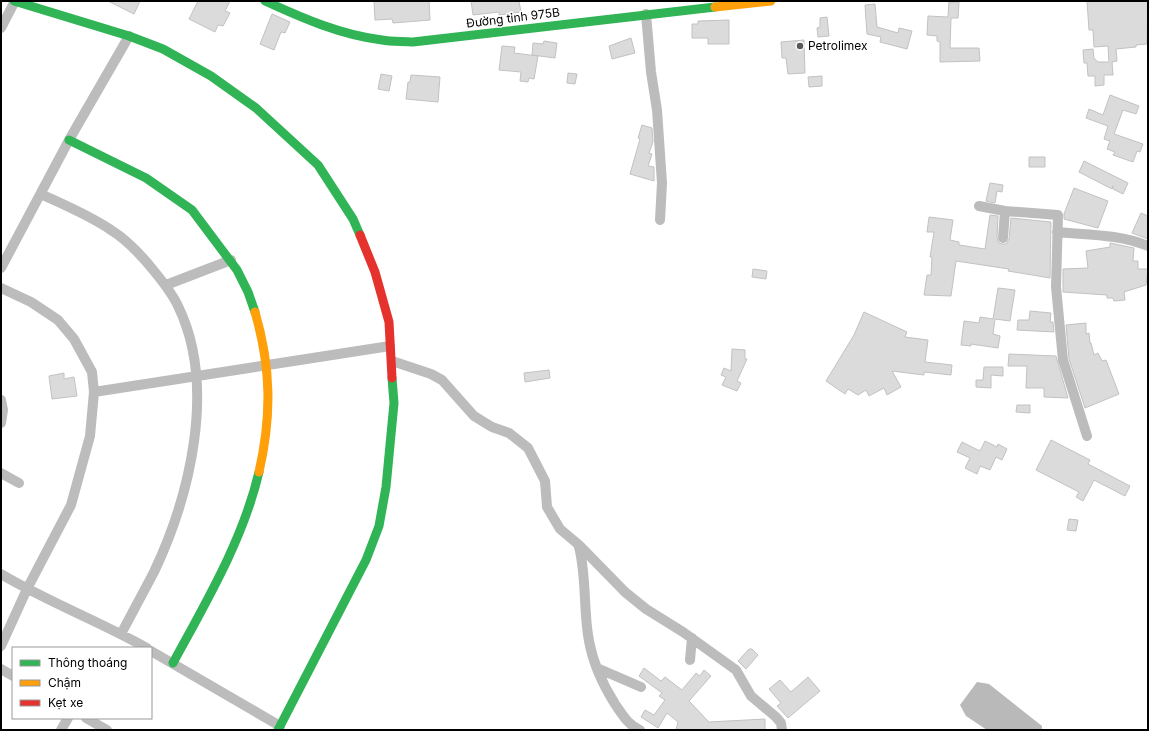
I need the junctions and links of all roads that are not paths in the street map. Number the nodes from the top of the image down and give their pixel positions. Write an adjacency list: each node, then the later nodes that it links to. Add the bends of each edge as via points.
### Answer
1 (15, 1): 5 (street); 6 (street)
2 (265, 1): 4 (street, Đường tỉnh 975B, via 304,19 352,35 413,42)
3 (771, 1): 4 (street, Đường tỉnh 975B)
4 (646, 14): 11 (street, via 662,183)
5 (1, 28)
6 (129, 36): 7 (street); 19 (street, via 163,49 211,76 256,108 318,165 353,219 376,272 389,322)
7 (69, 140): 8 (street); 15 (street, via 121,164 172,194 190,208)
8 (41, 194): 16 (street); 17 (street, via 112,230 142,257)
9 (979, 206): 10 (street)
10 (1005, 211): 12 (street, via 1058,215); 13 (street)
11 (660, 220)
12 (1057, 232): 14 (street, via 1113,237); 26 (street, via 1056,287 1063,360)
13 (1003, 238)
14 (1147, 245)
15 (231, 260): 17 (street); 21 (street, via 246,283 256,312)
16 (1, 268)
17 (166, 286): 22 (street, via 178,306 185,325)
18 (1, 288): 23 (street, via 31,302 58,320 74,339 92,372)
19 (390, 346): 20 (street); 21 (street)
20 (392, 361): 29 (street, via 442,380 474,416 492,427 509,433 528,448 545,481 547,508 552,518 560,529); 45 (street, via 394,404 391,449 379,526 366,560)
21 (266, 366): 22 (street); 38 (street, via 269,414 255,489 218,581)
22 (196, 376): 23 (street); 32 (street, via 197,424 182,496 154,571)
23 (94, 392): 31 (street, via 90,436 71,505)
24 (1, 400): 25 (street)
25 (1, 424)
26 (1087, 436)
27 (1, 473): 28 (street)
28 (19, 483)
29 (579, 545): 33 (street, via 625,592 646,609); 39 (street, via 589,640)
30 (1, 574): 31 (street)
31 (27, 590): 32 (street); 34 (street)
32 (121, 634): 35 (street)
33 (692, 638): 37 (street); 49 (street, via 736,670 751,696 776,717 781,723)
34 (1, 646)
35 (144, 647)
36 (152, 651): 38 (street)
37 (690, 660)
38 (173, 663): 45 (street)
39 (597, 668): 42 (street); 48 (street, via 623,716 631,726)
40 (1, 669): 41 (street)
41 (12, 675)
42 (641, 687)
43 (67, 719): 46 (street)
44 (88, 719): 47 (street)
45 (279, 728)
46 (61, 730)
47 (107, 730)
48 (640, 730)
49 (782, 730)

